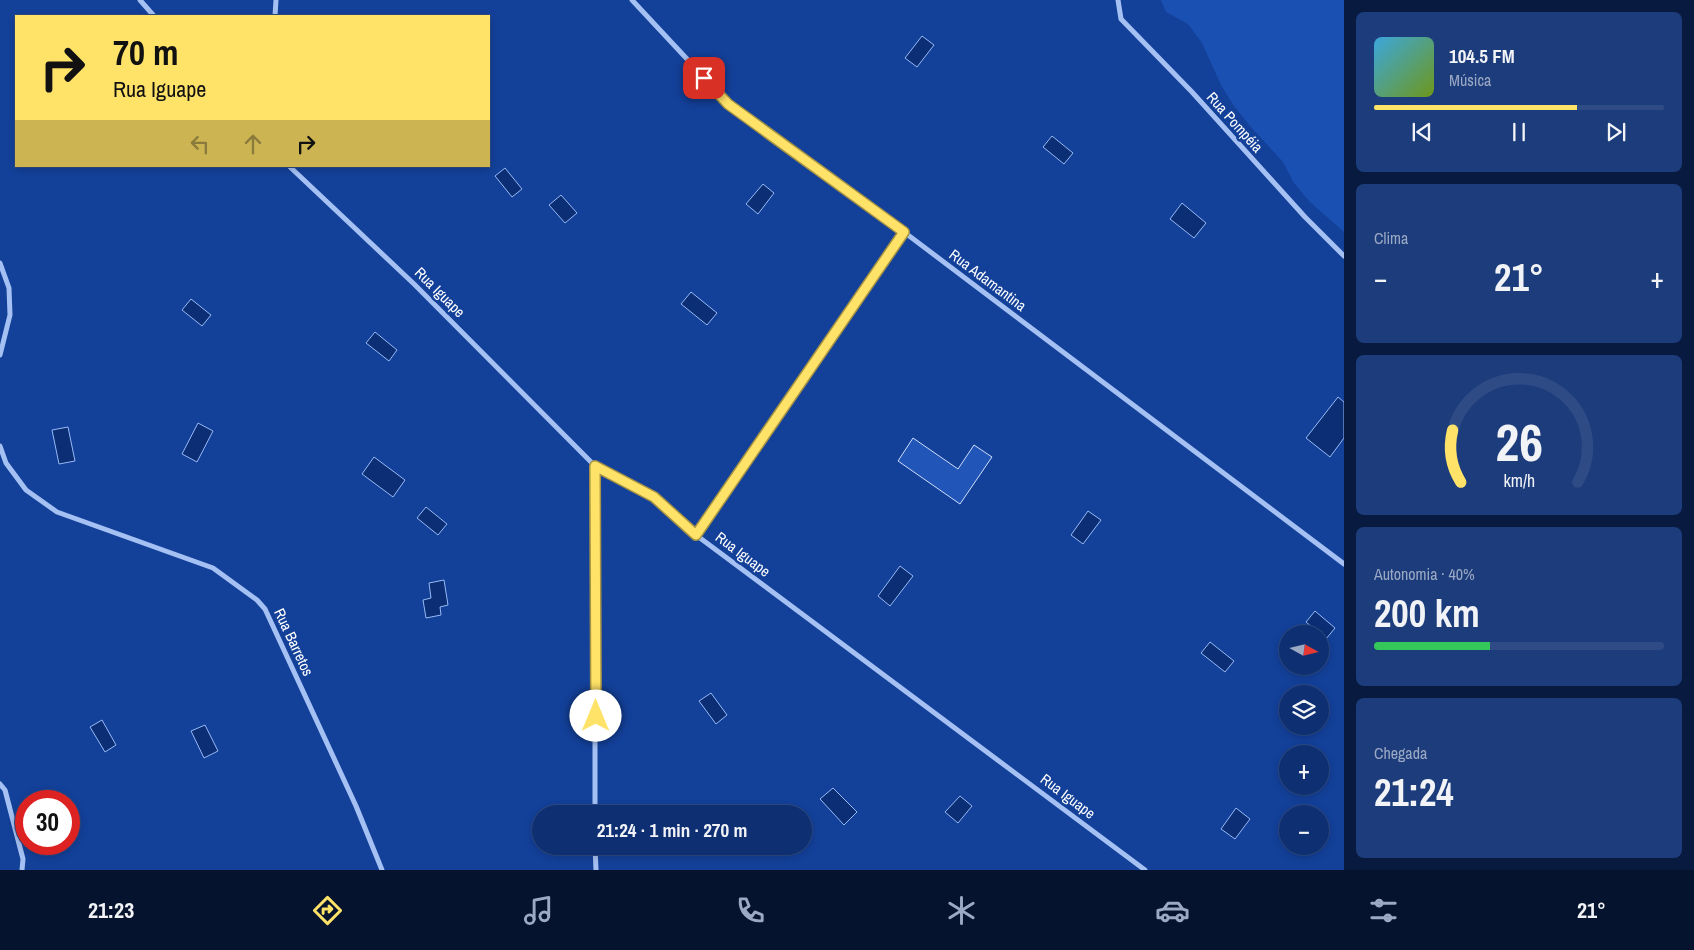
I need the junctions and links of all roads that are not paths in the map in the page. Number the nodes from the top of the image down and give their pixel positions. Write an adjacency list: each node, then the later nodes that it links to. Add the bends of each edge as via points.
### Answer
1 (140, 0): 5 (street)
2 (276, 0): 6 (street)
3 (632, 0): 8 (street, Rua Adamantina, via 728,104)
4 (1118, 0): 9 (street, Rua Pompéia, via 1121,19)
5 (153, 15)
6 (275, 15)
7 (289, 167): 13 (street, Rua Iguape, via 414,284)
8 (904, 232): 14 (street); 15 (street, Rua Adamantina)
9 (1344, 256)
10 (0, 263): 11 (street, via 9,288 10,315)
11 (0, 355)
12 (0, 446): 20 (street, Rua Barretos, via 6,463 26,490 57,512 213,568 265,608)
13 (595, 466): 14 (street, Rua Iguape, via 654,497); 17 (street)
14 (696, 535): 22 (street, Rua Iguape)
15 (1344, 564)
16 (0, 784): 19 (street, via 5,790 23,859)
17 (595, 805)
18 (595, 855): 21 (street)
19 (22, 870)
20 (382, 870)
21 (596, 870)
22 (1145, 870)

